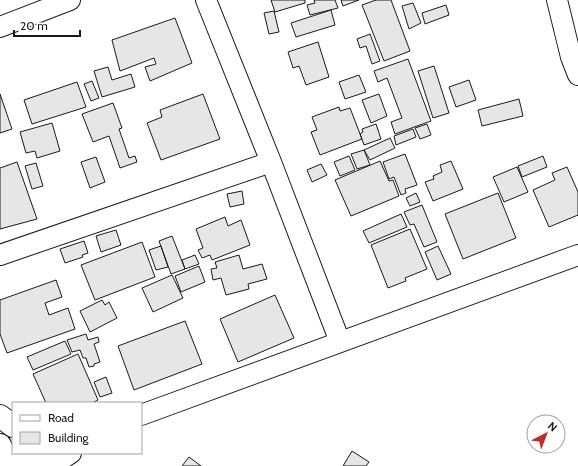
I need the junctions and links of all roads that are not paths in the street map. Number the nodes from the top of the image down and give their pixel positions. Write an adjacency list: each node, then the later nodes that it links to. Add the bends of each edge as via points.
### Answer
1 (70, 0): 4 (street)
2 (206, 0): 6 (street)
3 (557, 0): 5 (street)
4 (0, 27)
5 (578, 75)
6 (271, 162): 7 (street); 9 (street)
7 (0, 255)
8 (578, 255): 9 (street)
9 (340, 342): 10 (street)
10 (142, 415)
11 (0, 416): 12 (main road)
12 (12, 425)
13 (0, 445): 15 (main road)
14 (61, 458): 16 (main road, via 21,460)
15 (9, 466)
16 (15, 466)

